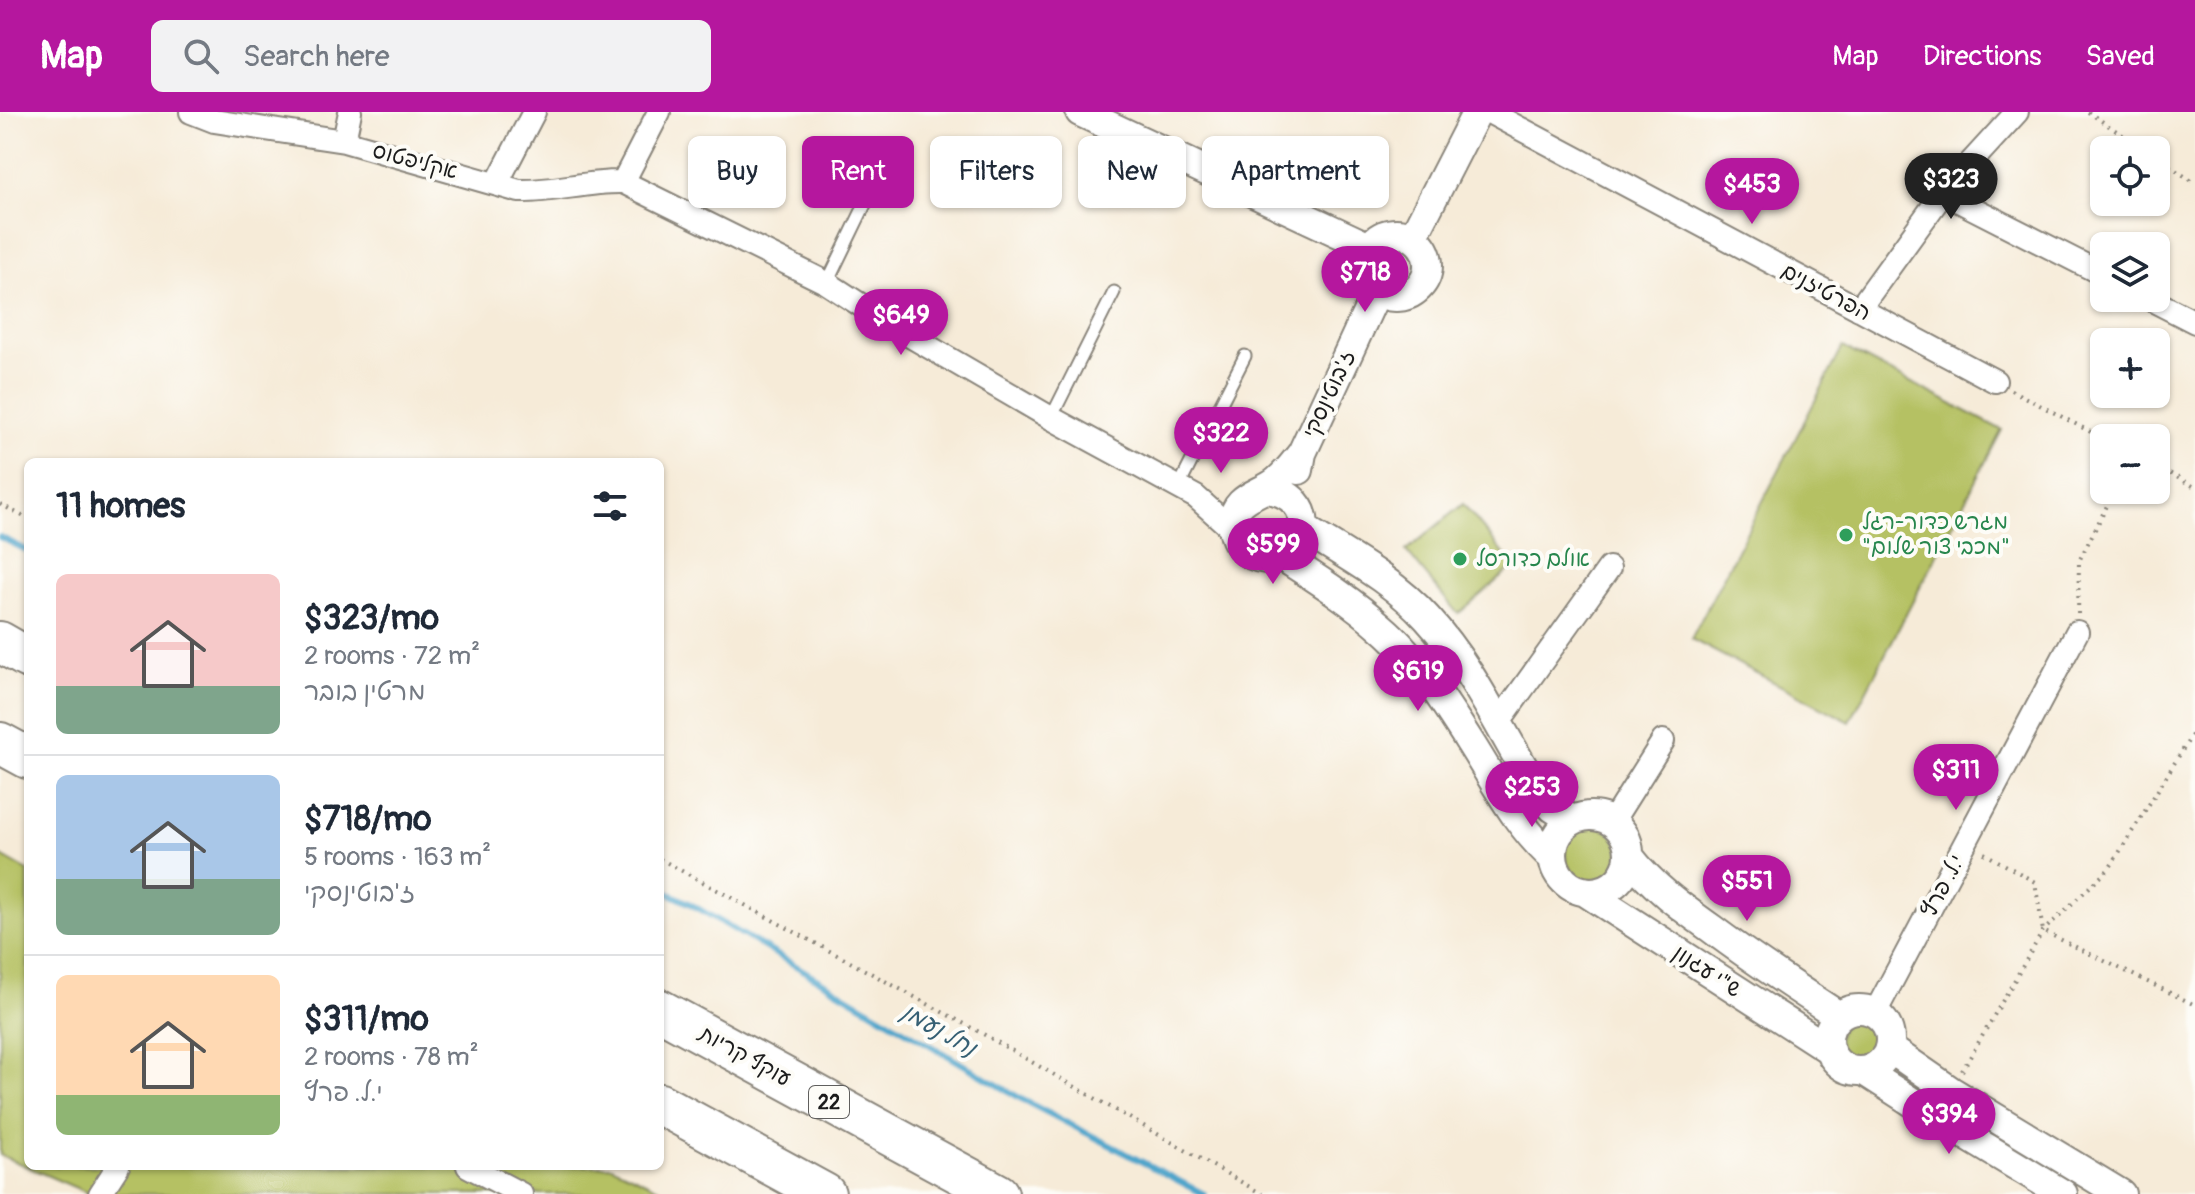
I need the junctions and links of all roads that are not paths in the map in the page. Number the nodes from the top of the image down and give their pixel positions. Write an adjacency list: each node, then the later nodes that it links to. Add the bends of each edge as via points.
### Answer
1 (191, 112): 9 (street, אקליפטוס, via 214,121)
2 (350, 112): 9 (street)
3 (534, 112): 11 (street)
4 (659, 112): 10 (street)
5 (1080, 112): 15 (street)
6 (1477, 112): 14 (street)
7 (1489, 112): 20 (street, הפרטיזנים)
8 (2017, 112): 12 (street)
9 (344, 141): 11 (street, אקליפטוס)
10 (623, 182): 11 (street, אקליפטוס, via 542,192); 17 (street)
11 (497, 183)
12 (1943, 193): 16 (street); 20 (street)
13 (863, 208): 17 (lane)
14 (1413, 237): 15 (street, via 1389,233); 18 (street, via 1427,255 1419,287 1399,297)
15 (1369, 247): 18 (street, via 1364,270)
16 (2090, 268)
17 (827, 283): 25 (street)
18 (1377, 291): 26 (street, ז'בוטינסקי)
19 (1114, 292): 25 (lane)
20 (1859, 309): 24 (street, הפרטיזנים)
21 (2170, 309): 22 (street)
22 (2195, 322)
23 (1245, 356): 27 (lane)
24 (1995, 381)
25 (1051, 418): 27 (street)
26 (1302, 453): 28 (street, ז'בוטינסקי, via 1278,480); 29 (street, ז'בוטינסקי)
27 (1187, 493): 28 (street); 30 (street)
28 (1255, 494): 29 (street, via 1288,495); 30 (street, via 1234,518)
29 (1300, 516): 31 (street, via 1300,540); 36 (street, via 1426,617)
30 (1233, 530): 31 (street, via 1247,553 1259,559)
31 (1283, 557): 43 (street, via 1385,630 1424,676 1521,826)
32 (1609, 568): 36 (street)
33 (2077, 632): 46 (street, י.ל. פרץ)
34 (0, 642): 35 (highway)
35 (24, 656)
36 (1498, 723): 40 (street, via 1539,793)
37 (1663, 741): 41 (street)
38 (0, 743): 39 (highway)
39 (24, 756)
40 (1572, 820): 41 (street, via 1592,816); 43 (street, via 1557,835)
41 (1612, 822): 42 (street, via 1627,843)
42 (1629, 856): 44 (street, via 1619,880); 47 (street, ש"י עגנון, via 1671,900)
43 (1553, 858): 44 (street, via 1562,880)
44 (1584, 891): 49 (street, ש"י עגנון)
45 (664, 1012): 57 (highway, עוקף קריות / 22)
46 (1875, 1013): 47 (street, via 1857,1009); 48 (street, via 1889,1032)
47 (1839, 1016): 49 (street, via 1829,1033)
48 (1889, 1048): 50 (street, via 1879,1063); 59 (street)
49 (1830, 1050): 50 (street, via 1840,1064)
50 (1864, 1071): 58 (street)
51 (664, 1106): 56 (highway)
52 (115, 1170): 54 (street)
53 (476, 1170): 55 (street)
54 (100, 1194)
55 (521, 1194)
56 (825, 1194)
57 (998, 1194)
58 (2063, 1194)
59 (2121, 1194)

